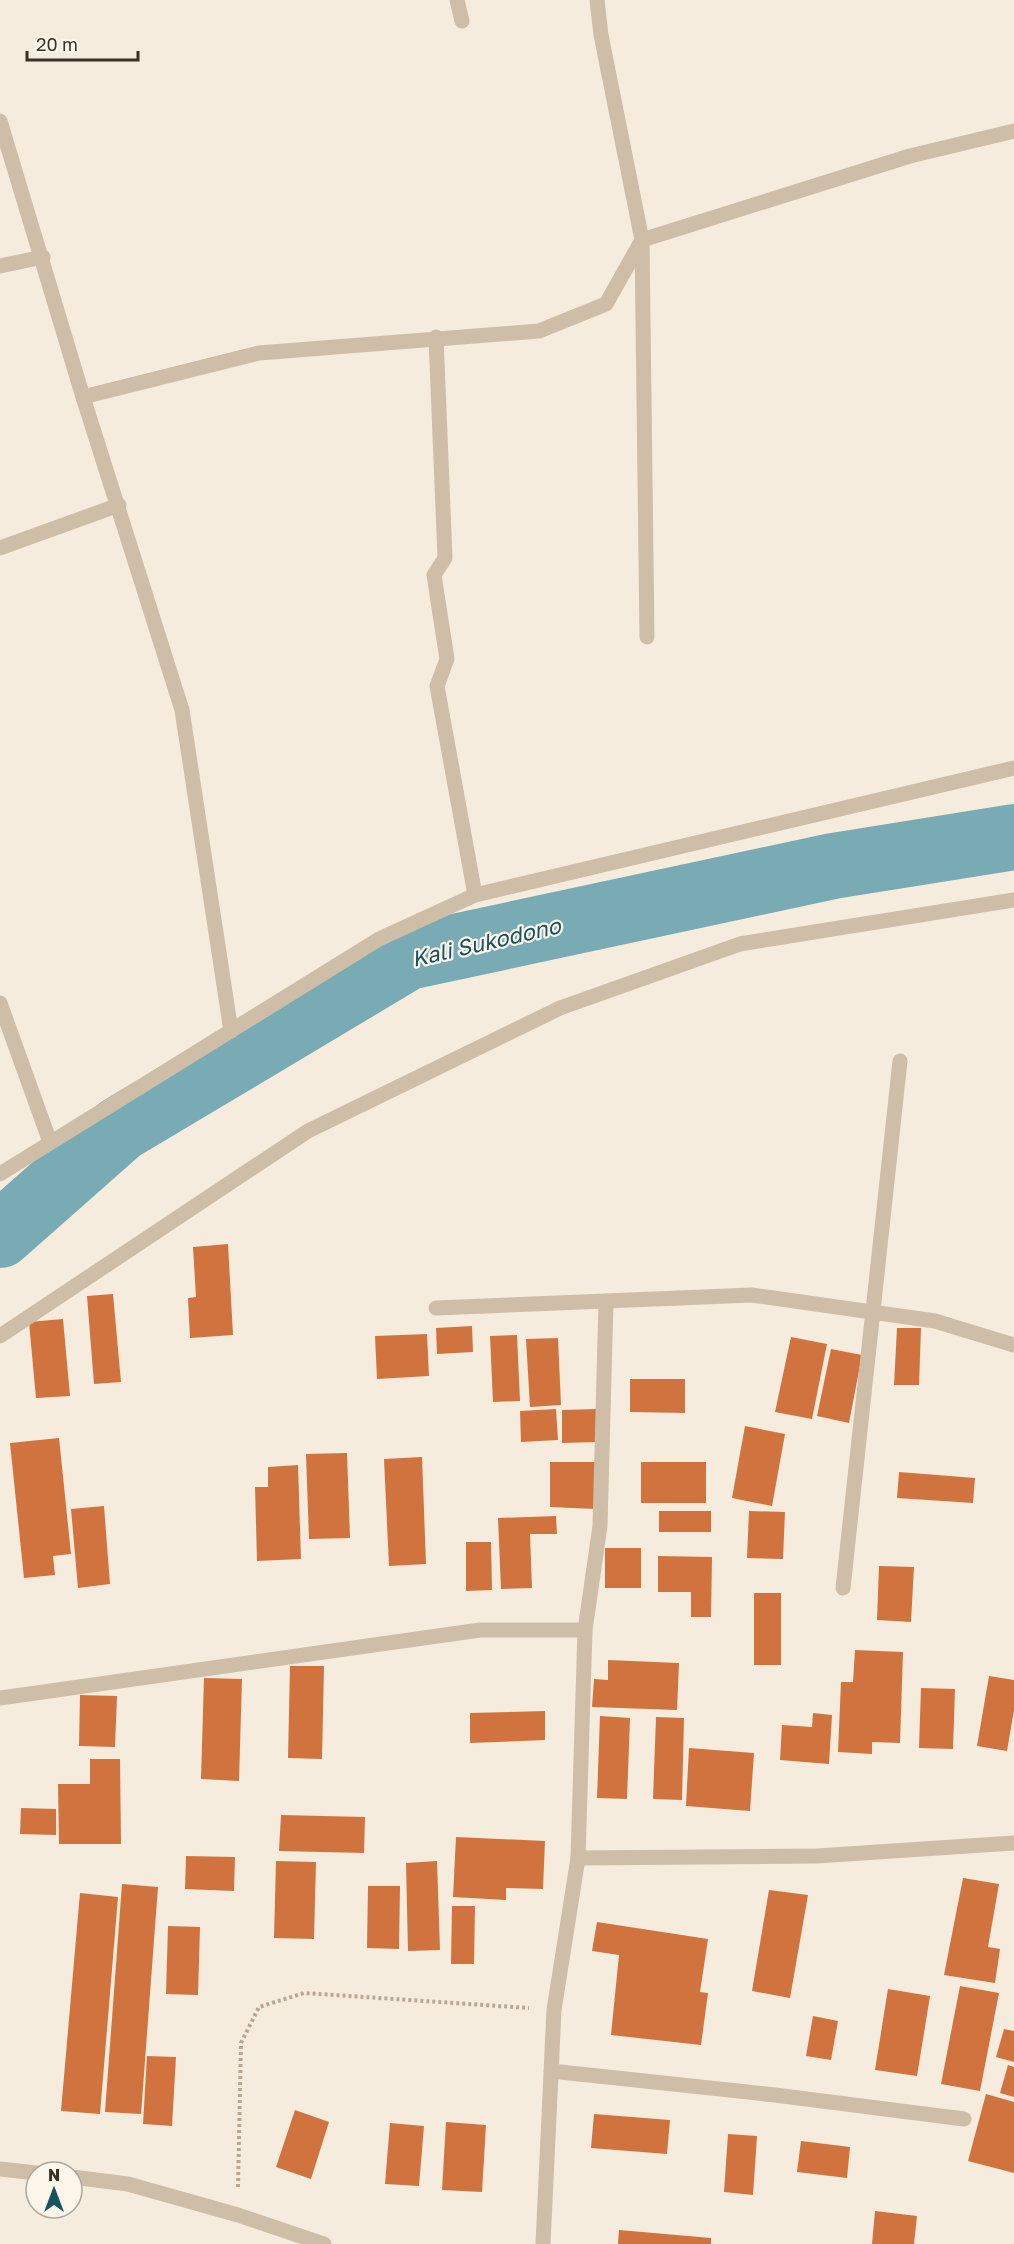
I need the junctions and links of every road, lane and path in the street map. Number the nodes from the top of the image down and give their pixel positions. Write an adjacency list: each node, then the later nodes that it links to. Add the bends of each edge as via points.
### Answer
1 (458, 0): 3 (street)
2 (597, 0): 6 (street)
3 (462, 21)
4 (0, 121): 7 (street)
5 (1014, 131): 6 (street, via 910,156)
6 (642, 240): 9 (street, via 606,304 539,331); 13 (street)
7 (43, 257): 8 (street); 10 (street)
8 (0, 266)
9 (436, 337): 10 (street, via 259,353); 15 (street, via 445,558 434,575 447,659 437,686)
10 (83, 397): 11 (street)
11 (119, 505): 12 (street); 18 (street, via 182,710)
12 (0, 548)
13 (647, 637)
14 (1014, 768): 15 (street)
15 (475, 895): 18 (street, via 379,939)
16 (1014, 900): 25 (street, via 740,944 560,1008 308,1131)
17 (0, 1003): 20 (street)
18 (231, 1031): 20 (street)
19 (900, 1061): 24 (street)
20 (50, 1142): 21 (street)
21 (0, 1174)
22 (606, 1301): 23 (street); 24 (street, via 752,1295); 28 (street, via 600,1526)
23 (436, 1308)
24 (872, 1312): 26 (street, via 935,1321); 27 (street)
25 (0, 1335)
26 (1014, 1345)
27 (843, 1587)
28 (585, 1630): 29 (street, via 480,1630); 31 (street)
29 (0, 1698)
30 (1014, 1843): 31 (street, via 818,1856)
31 (578, 1858): 32 (street)
32 (554, 2010): 33 (street); 38 (path, via 304,1993 259,2007 241,2043)
33 (551, 2071): 34 (street); 40 (street)
34 (964, 2119)
35 (0, 2169): 36 (street)
36 (24, 2172)
37 (84, 2178): 38 (street, via 128,2184)
38 (238, 2215): 39 (street)
39 (324, 2244)
40 (543, 2244)

